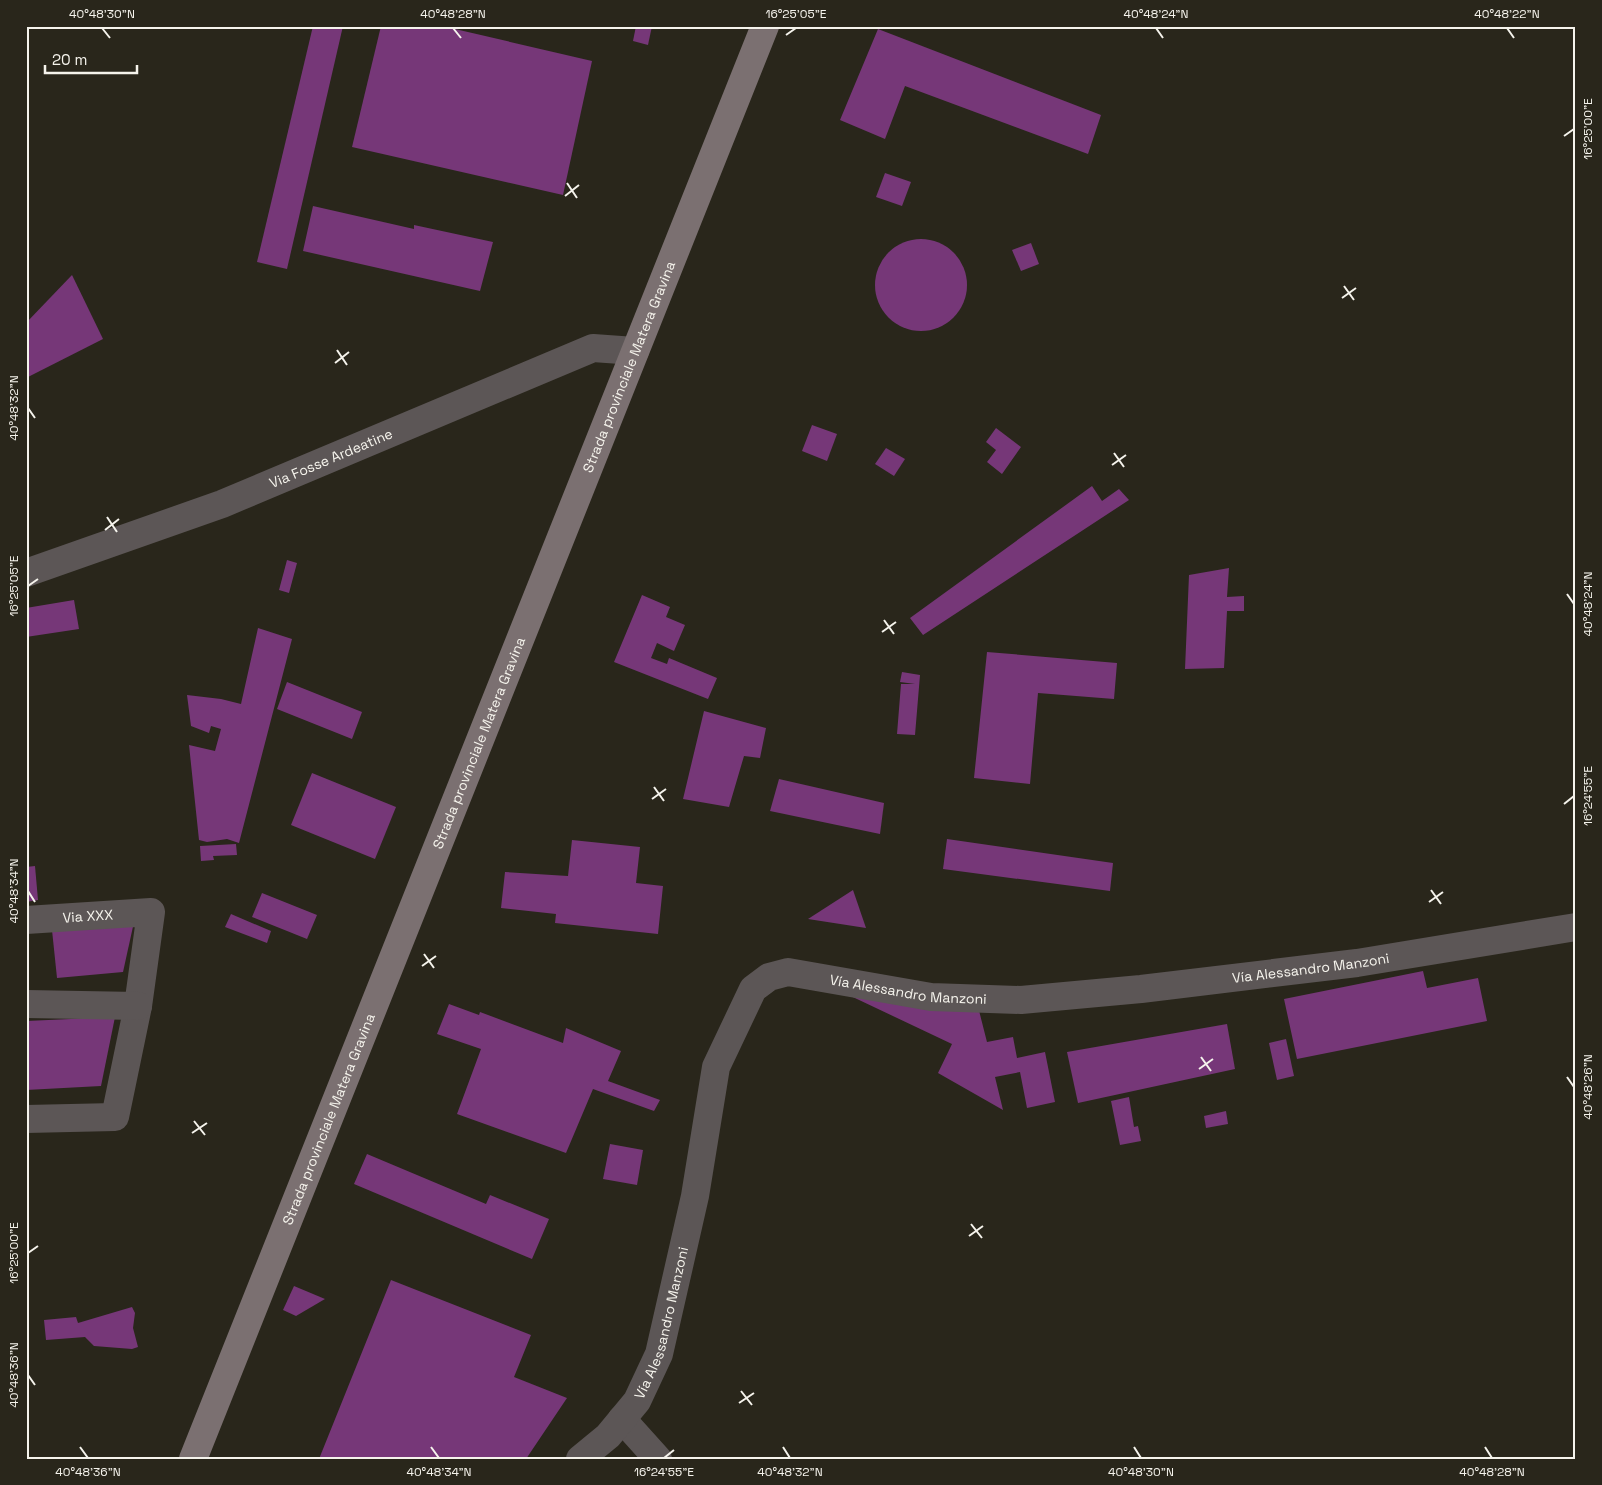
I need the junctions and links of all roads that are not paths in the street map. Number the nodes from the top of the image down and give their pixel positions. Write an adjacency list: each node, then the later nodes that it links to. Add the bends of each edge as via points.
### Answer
1 (765, 26): 2 (main road, Strada provinciale Matera Gravina)
2 (636, 351): 3 (street, Via Fosse Ardeatine, via 593,348 222,504); 10 (main road, Strada provinciale Matera Gravina)
3 (26, 573)
4 (26, 920): 7 (street, Via XXX, via 151,912)
5 (1576, 927): 9 (street, Vía Alessandro Manzoni, via 1357,963 1021,1000 931,997 788,972 769,977 753,989 716,1068 695,1196 659,1354 637,1401)
6 (26, 1004): 7 (street)
7 (138, 1006): 8 (street, via 115,1117)
8 (26, 1119)
9 (622, 1419): 11 (street, Vía Alessandro Manzoni, via 608,1436); 12 (street)
10 (193, 1459)
11 (580, 1459)
12 (658, 1459)

